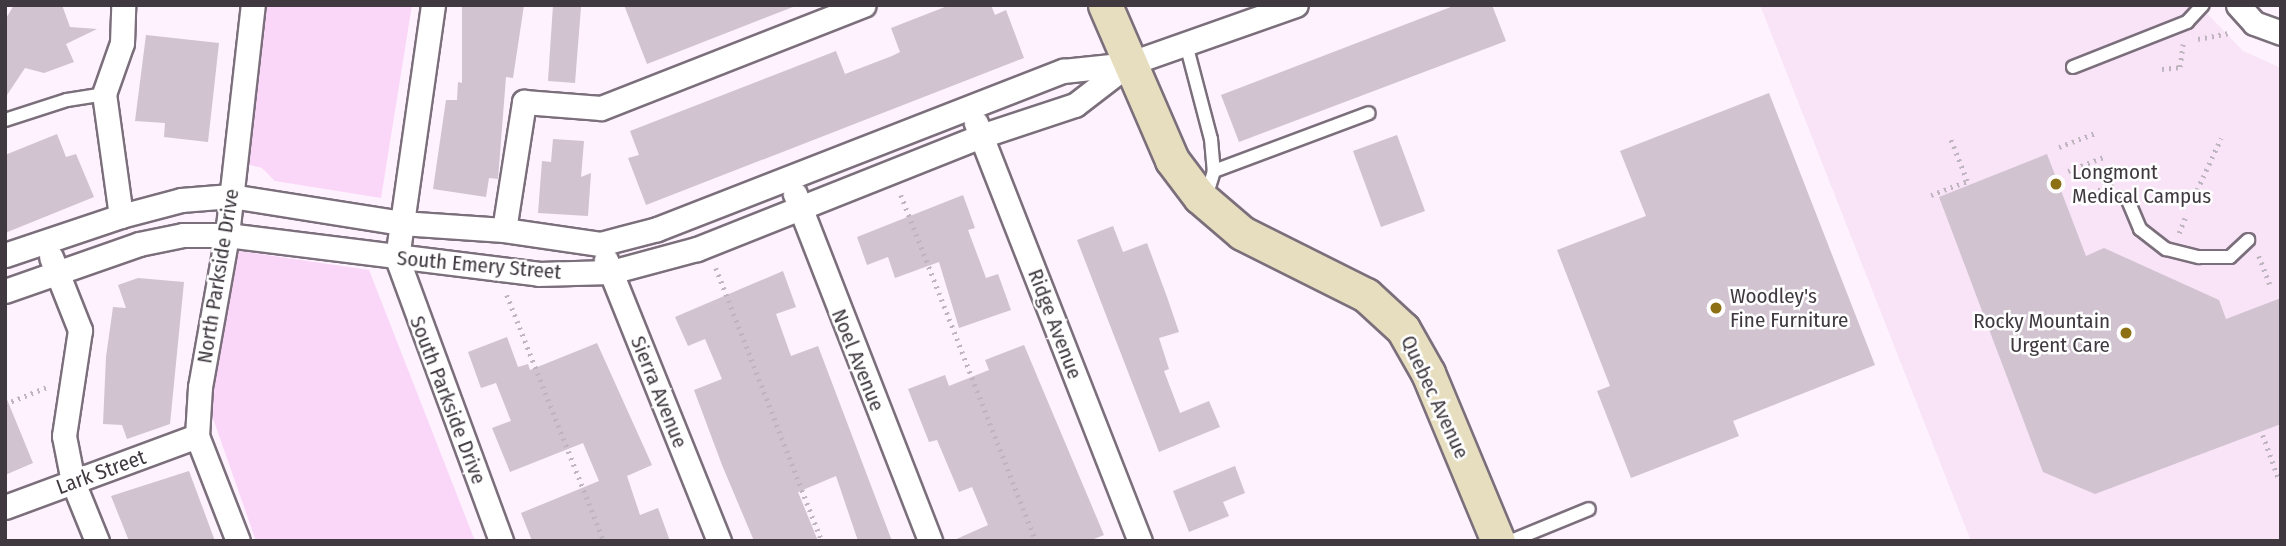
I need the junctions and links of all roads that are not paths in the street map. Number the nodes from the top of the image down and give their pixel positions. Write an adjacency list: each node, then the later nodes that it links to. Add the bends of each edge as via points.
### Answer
1 (123, 5): 14 (street, via 121,43)
2 (253, 5): 21 (street, North Parkside Drive)
3 (433, 5): 25 (street)
4 (864, 5): 26 (street, via 601,108 524,102)
5 (1105, 5): 12 (street, Quebec Avenue)
6 (1296, 5): 9 (street, South Emery Street)
7 (2203, 5): 13 (lane, via 2187,22)
8 (2238, 5): 10 (street, via 2254,23)
9 (1271, 10): 11 (street, South Emery Street)
10 (2281, 33)
11 (1186, 44): 12 (street, South Emery Street); 20 (lane)
12 (1128, 64): 15 (street, South Emery Street, via 1063,71); 18 (street, South Emery Street, via 1075,105); 20 (street, Quebec Avenue, via 1172,160)
13 (2073, 67)
14 (104, 94): 17 (lane, via 67,100); 24 (street)
15 (970, 107): 18 (street, Ridge Avenue); 19 (street, South Emery Street)
16 (1369, 113): 20 (lane)
17 (5, 120)
18 (981, 136): 23 (street, South Emery Street); 45 (street, Ridge Avenue)
19 (789, 178): 23 (street, Noel Avenue); 30 (street, South Emery Street, via 657,229)
20 (1209, 186): 46 (street, Quebec Avenue, via 1242,233 1366,295 1402,329 1428,373)
21 (231, 196): 24 (street, South Emery Street, via 181,200); 25 (street, South Emery Street); 27 (street, North Parkside Drive)
22 (2127, 198): 28 (lane, via 2140,229 2166,249 2199,257 2230,257)
23 (801, 207): 34 (street, South Emery Street, via 697,249); 44 (street, Noel Avenue)
24 (121, 216): 29 (street, South Emery Street)
25 (402, 218): 26 (street, South Emery Street); 32 (street)
26 (504, 230): 30 (street, South Emery Street)
27 (227, 236): 32 (street, South Emery Street); 33 (street, South Emery Street, via 183,235 139,244); 36 (street, North Parkside Drive, via 200,387)
28 (2248, 240)
29 (47, 241): 31 (street, South Emery Street); 33 (street)
30 (600, 244): 34 (street, Sierra Avenue)
31 (5, 255)
32 (397, 258): 34 (street, South Emery Street, via 538,274); 42 (street, South Parkside Drive)
33 (55, 272): 35 (street, South Emery Street); 37 (street, via 71,300 80,330 64,436)
34 (611, 272): 43 (street, Sierra Avenue)
35 (5, 291)
36 (197, 436): 37 (street, Lark Street); 41 (street, North Parkside Drive)
37 (73, 482): 38 (street, Lark Street); 40 (street)
38 (5, 507)
39 (1589, 509): 47 (lane)
40 (97, 541)
41 (238, 541)
42 (502, 541)
43 (719, 541)
44 (930, 541)
45 (1140, 541)
46 (1498, 541)
47 (1511, 541)

